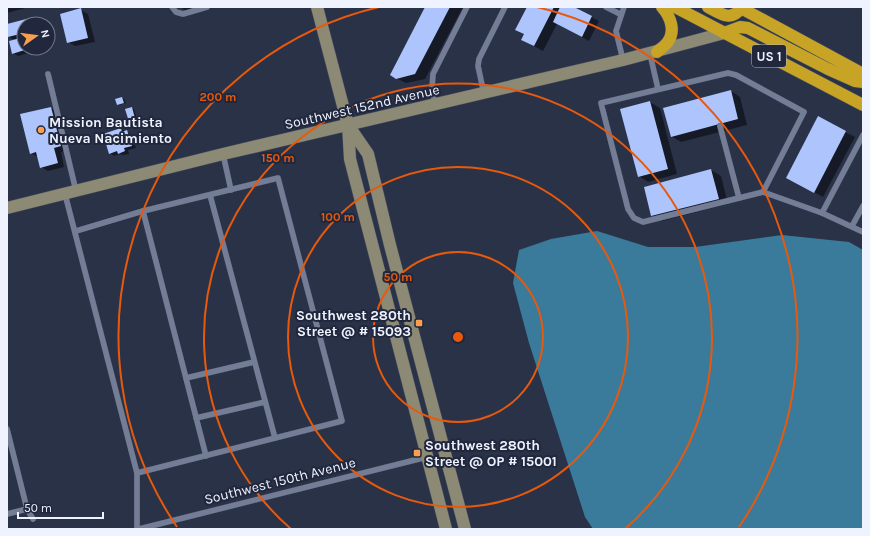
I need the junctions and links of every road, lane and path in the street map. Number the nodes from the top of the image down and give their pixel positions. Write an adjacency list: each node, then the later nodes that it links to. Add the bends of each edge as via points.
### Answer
1 (172, 7): 2 (lane, via 176,12 183,14)
2 (207, 7)
3 (317, 7): 23 (street)
4 (467, 7): 21 (lane, via 433,74)
5 (606, 7): 12 (lane)
6 (624, 7): 12 (lane)
7 (662, 7): 14 (highway, via 670,19 672,28 666,44)
8 (675, 7): 13 (highway, US 1)
9 (708, 7): 11 (highway, via 731,17)
10 (504, 8): 20 (lane, via 479,59)
11 (743, 8): 17 (highway, US 1)
12 (620, 14): 15 (lane, via 616,31)
13 (724, 33): 14 (street, Southwest 152nd Avenue); 18 (highway, via 748,28 855,82); 22 (highway, US 1)
14 (653, 53): 15 (street, Southwest 152nd Avenue); 19 (lane)
15 (623, 60): 20 (street, Southwest 152nd Avenue)
16 (48, 74): 28 (lane)
17 (863, 74)
18 (863, 82)
19 (658, 89): 29 (lane, via 728,74 736,75 804,112); 31 (lane, via 600,103 628,209 634,218 644,222)
20 (484, 94): 21 (street, Southwest 152nd Avenue)
21 (435, 105): 23 (street, Southwest 152nd Avenue)
22 (863, 105)
23 (348, 125): 26 (street, Southwest 152nd Avenue); 39 (street, via 368,154); 40 (street, via 350,159)
24 (720, 126): 31 (lane)
25 (863, 135): 35 (lane)
26 (223, 154): 27 (lane); 28 (street, Southwest 152nd Avenue)
27 (231, 190): 30 (lane); 48 (lane, via 278,178 342,421)
28 (71, 192): 33 (street, Southwest 152nd Avenue); 37 (lane)
29 (763, 192): 31 (lane); 35 (lane)
30 (210, 195): 34 (lane); 43 (lane)
31 (739, 198)
32 (863, 206): 36 (lane)
33 (7, 208)
34 (143, 211): 37 (lane); 44 (lane)
35 (822, 213): 36 (lane)
36 (852, 226): 38 (lane)
37 (76, 231): 52 (lane)
38 (863, 232)
39 (390, 245): 40 (street); 41 (street)
40 (373, 250): 42 (street)
41 (417, 343): 42 (street); 49 (street)
42 (399, 347): 51 (street)
43 (254, 362): 44 (lane); 45 (lane)
44 (186, 378): 46 (lane)
45 (265, 402): 46 (lane); 48 (lane)
46 (196, 418): 50 (lane)
47 (7, 429): 53 (lane)
48 (275, 438): 50 (lane)
49 (445, 452): 51 (street); 58 (street)
50 (206, 456): 52 (lane)
51 (427, 457): 56 (lane, Southwest 150th Avenue); 57 (street)
52 (138, 472): 56 (lane)
53 (27, 509): 54 (lane); 55 (lane)
54 (7, 514)
55 (33, 519)
56 (138, 529)
57 (446, 529)
58 (465, 529)

